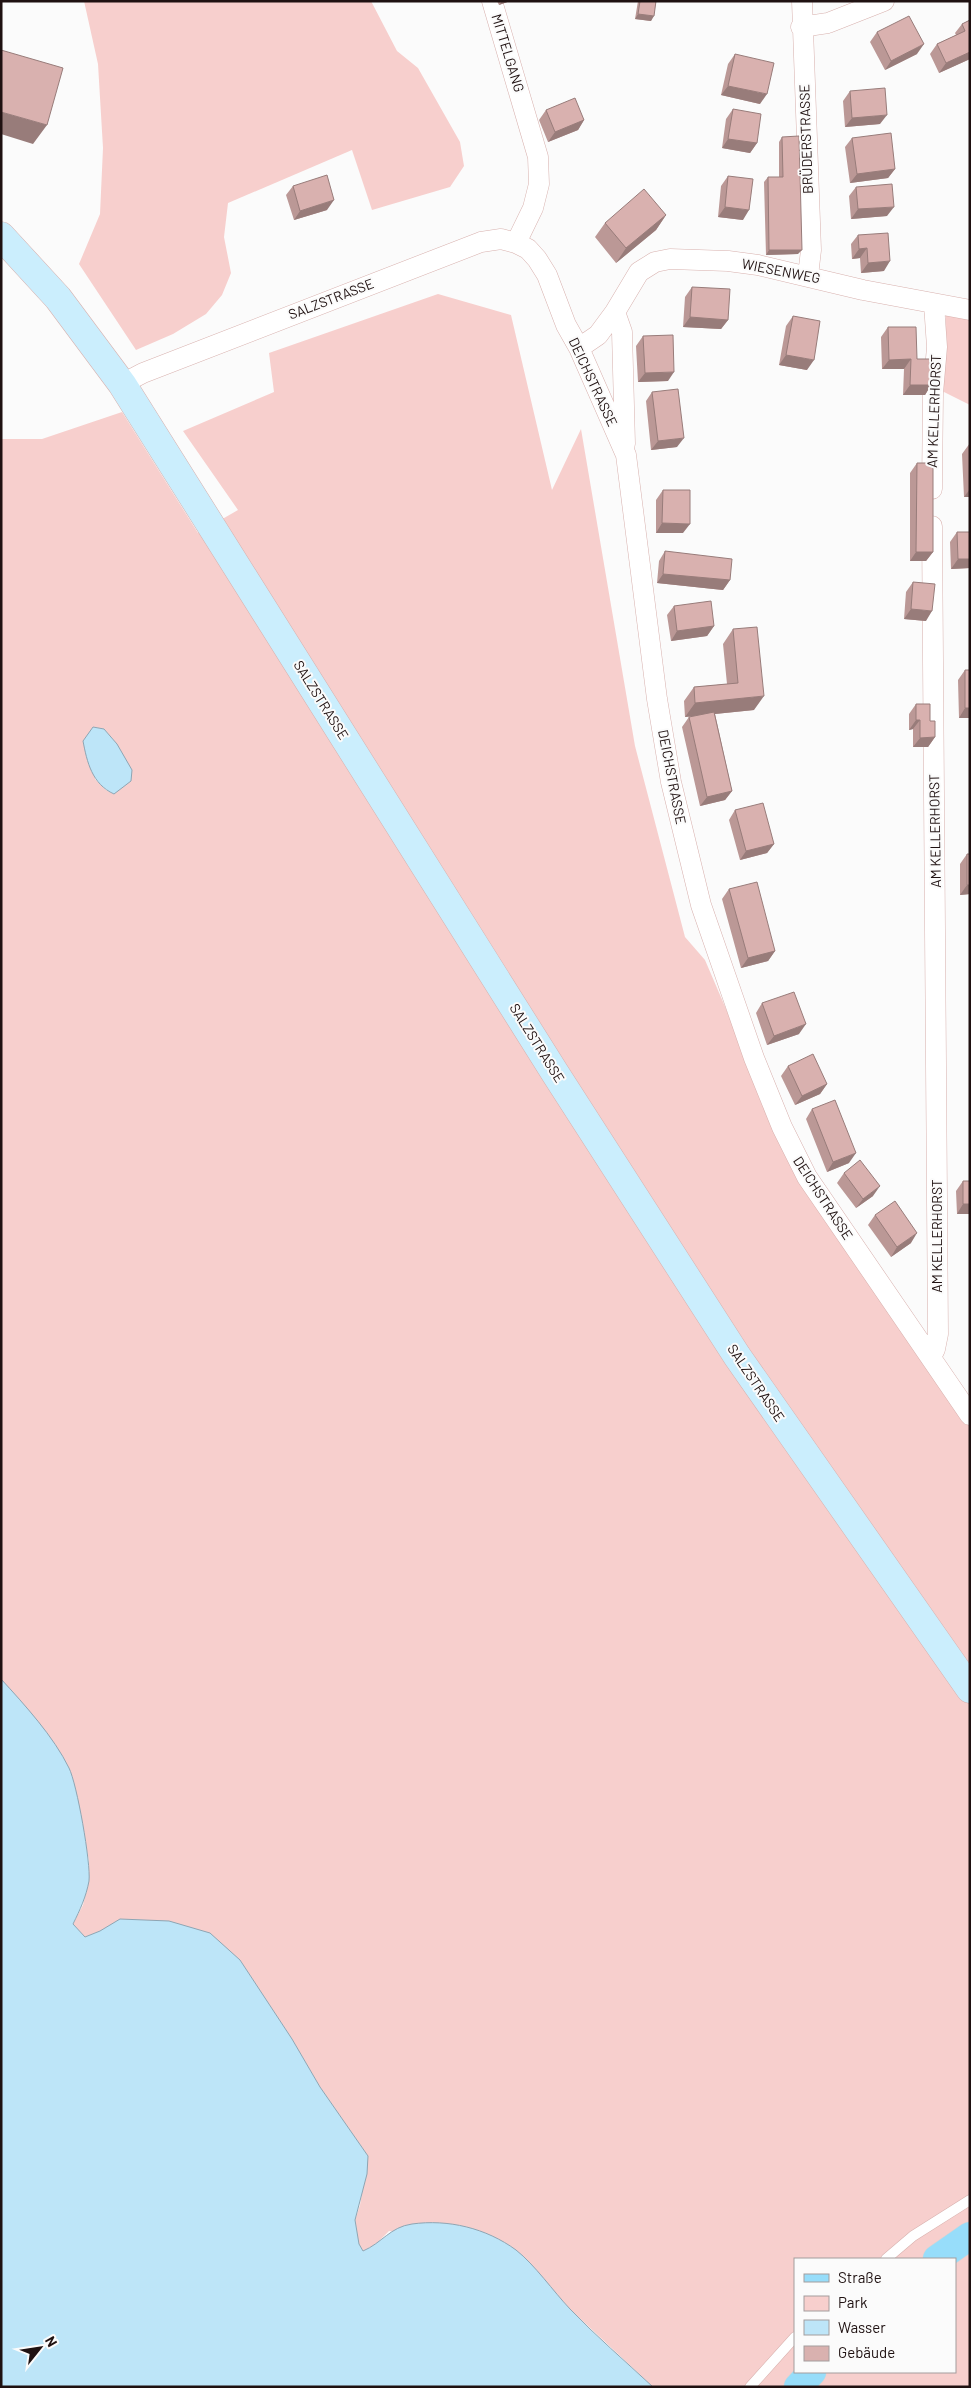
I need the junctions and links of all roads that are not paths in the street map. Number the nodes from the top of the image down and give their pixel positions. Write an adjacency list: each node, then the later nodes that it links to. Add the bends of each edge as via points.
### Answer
1 (492, 1): 6 (street, MITTELGANG, via 538,157 539,184 533,208)
2 (802, 1): 4 (street, BRÜDERSTRASSE)
3 (884, 1): 4 (street, via 828,23)
4 (801, 27): 7 (street, BRÜDERSTRASSE, via 811,250)
5 (1, 236): 12 (street, SALZSTRASSE, via 58,298)
6 (516, 243): 11 (street, DEICHSTRASSE, via 528,249 547,275 566,325); 12 (street, SALZSTRASSE, via 500,239 481,242 143,372)
7 (808, 276): 8 (street, WIESENWEG); 10 (street, WIESENWEG, via 728,261 670,259 655,262 640,272)
8 (934, 304): 9 (street, WIESENWEG); 14 (street, AM KELLERHORST, via 937,347 932,393 932,624 938,1334)
9 (970, 310)
10 (615, 312): 11 (street, WIESENWEG, via 598,335); 13 (street, via 622,332)
11 (579, 348): 13 (street, DEICHSTRASSE)
12 (122, 384): 16 (street, SALZSTRASSE, via 737,1356)
13 (626, 455): 14 (street, DEICHSTRASSE, via 657,699 671,782 701,905 719,963 782,1128 807,1177)
14 (931, 1357): 15 (street, DEICHSTRASSE)
15 (970, 1415)
16 (970, 1690)
17 (970, 2200): 19 (lane, via 913,2236)
18 (970, 2236): 20 (main road)
19 (887, 2258)
20 (938, 2258)
21 (794, 2338): 23 (lane)
22 (811, 2373): 24 (main road)
23 (750, 2387)
24 (798, 2387)

